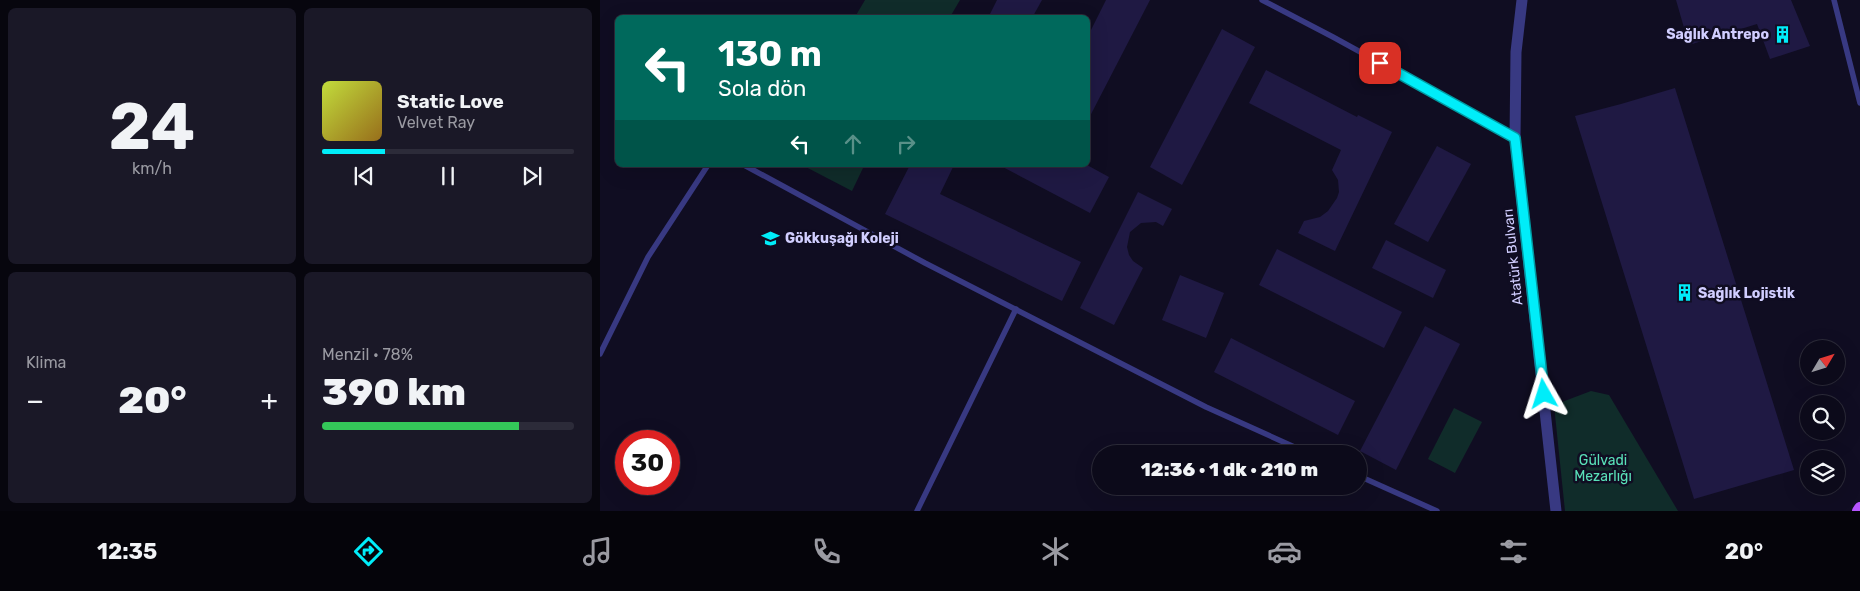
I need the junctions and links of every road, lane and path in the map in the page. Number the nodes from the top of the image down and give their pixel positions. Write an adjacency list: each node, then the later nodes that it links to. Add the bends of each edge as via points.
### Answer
1 (1262, 0): 5 (lane)
2 (1522, 0): 5 (street, Atatürk Bulvarı, via 1516,52)
3 (1834, 0): 4 (lane)
4 (1860, 103)
5 (1515, 138): 14 (street, Atatürk Bulvarı)
6 (707, 167): 9 (lane, via 648,257)
7 (748, 167): 8 (lane)
8 (1016, 309): 10 (lane, via 1206,407); 12 (lane)
9 (600, 354)
10 (1290, 445)
11 (1367, 480): 13 (lane)
12 (917, 511)
13 (1436, 511)
14 (1556, 511)

